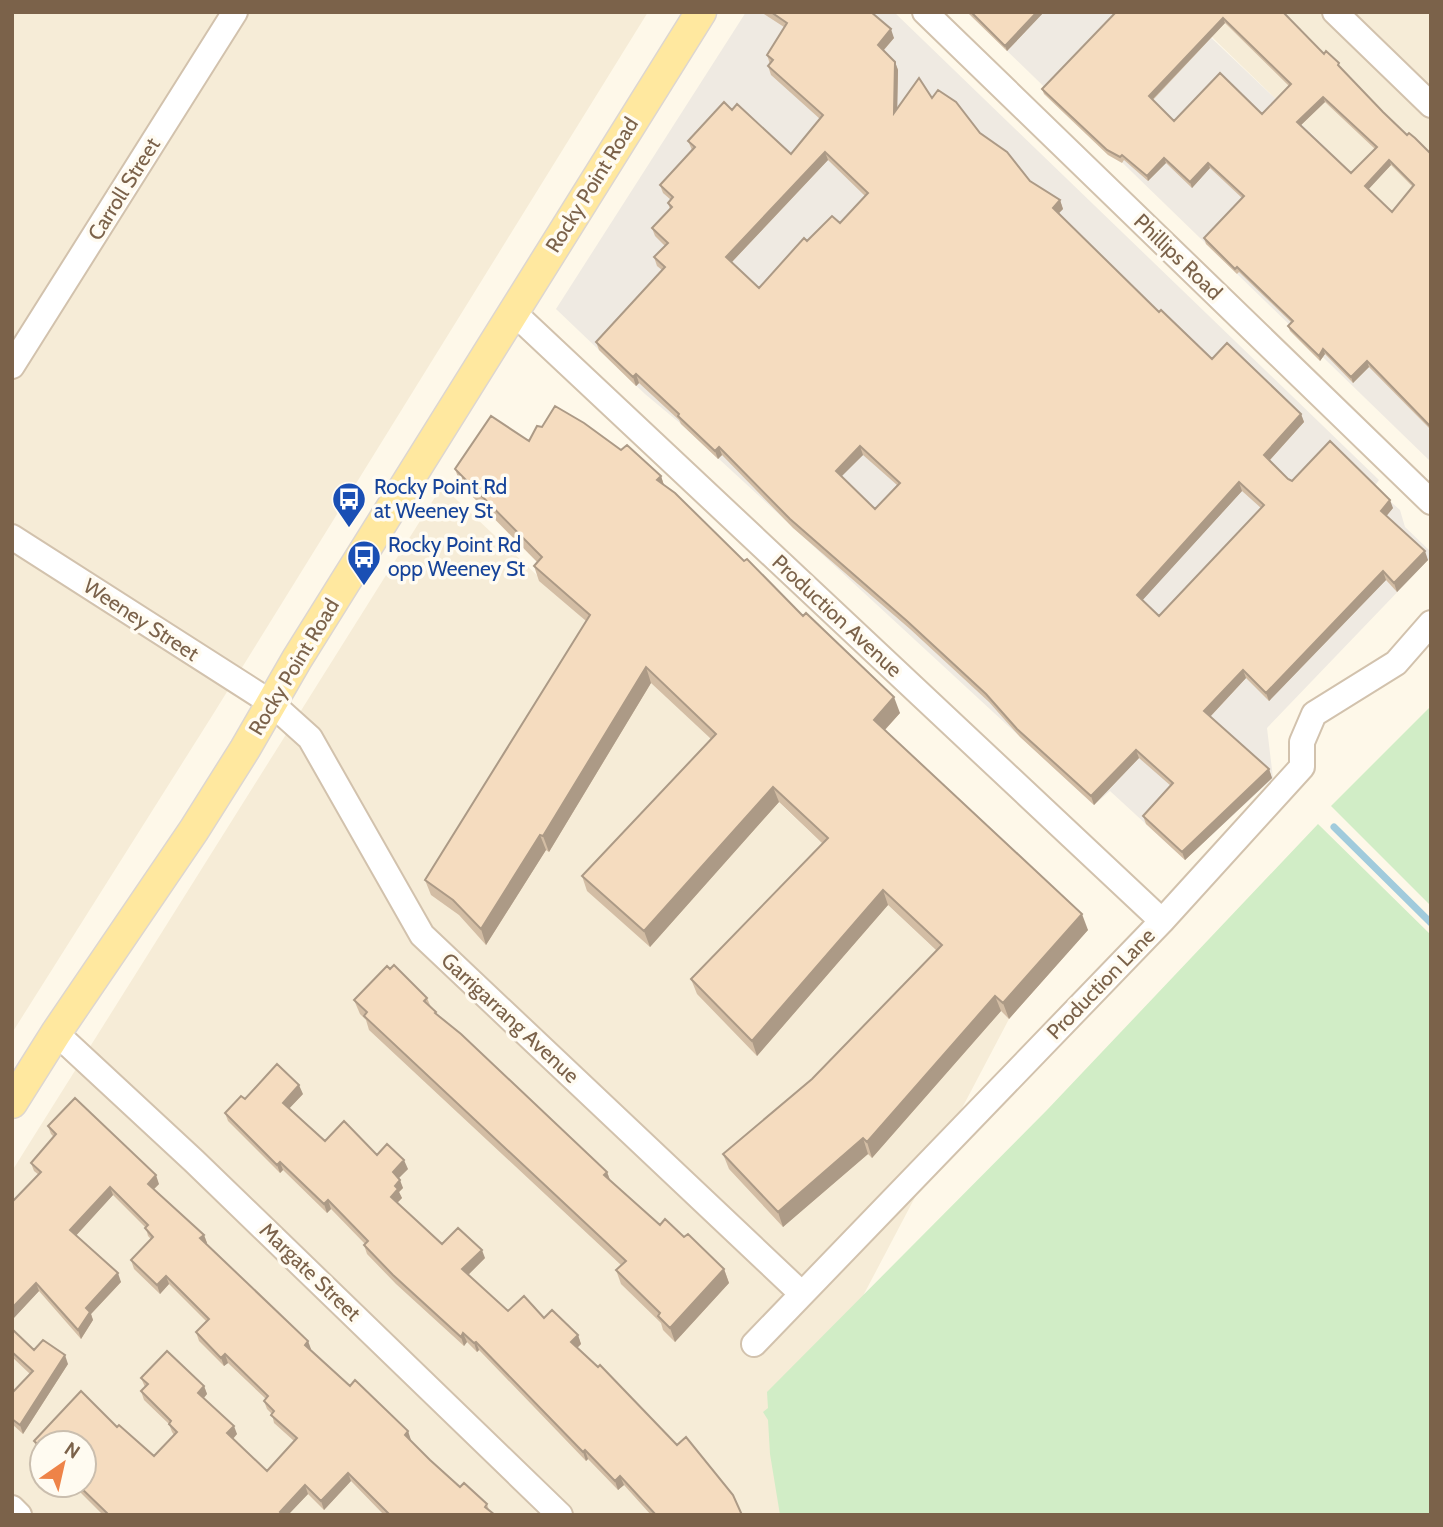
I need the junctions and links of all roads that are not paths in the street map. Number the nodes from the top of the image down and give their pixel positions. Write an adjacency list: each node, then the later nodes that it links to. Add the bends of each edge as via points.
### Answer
1 (235, 12): 7 (street, Carroll Street)
2 (701, 12): 6 (main road, Rocky Point Road)
3 (925, 12): 8 (street, Phillips Road)
4 (1335, 12): 5 (street)
5 (1431, 105)
6 (512, 311): 11 (main road, Rocky Point Road); 12 (street, Production Avenue)
7 (12, 366)
8 (1431, 502)
9 (12, 537): 11 (street, Weeney Street)
10 (1431, 623): 12 (street, Production Lane, via 1396,663 1314,714 1302,742 1302,767)
11 (270, 702): 13 (main road, Rocky Point Road, via 194,830); 15 (street, Garrigarrang Avenue, via 310,738 422,935)
12 (1162, 921): 15 (street, Production Lane)
13 (56, 1033): 14 (main road, Rocky Point Road); 19 (street, Margate Street)
14 (12, 1103)
15 (802, 1294): 16 (street, Production Lane)
16 (754, 1344)
17 (12, 1508): 18 (street)
18 (19, 1515)
19 (560, 1515)

